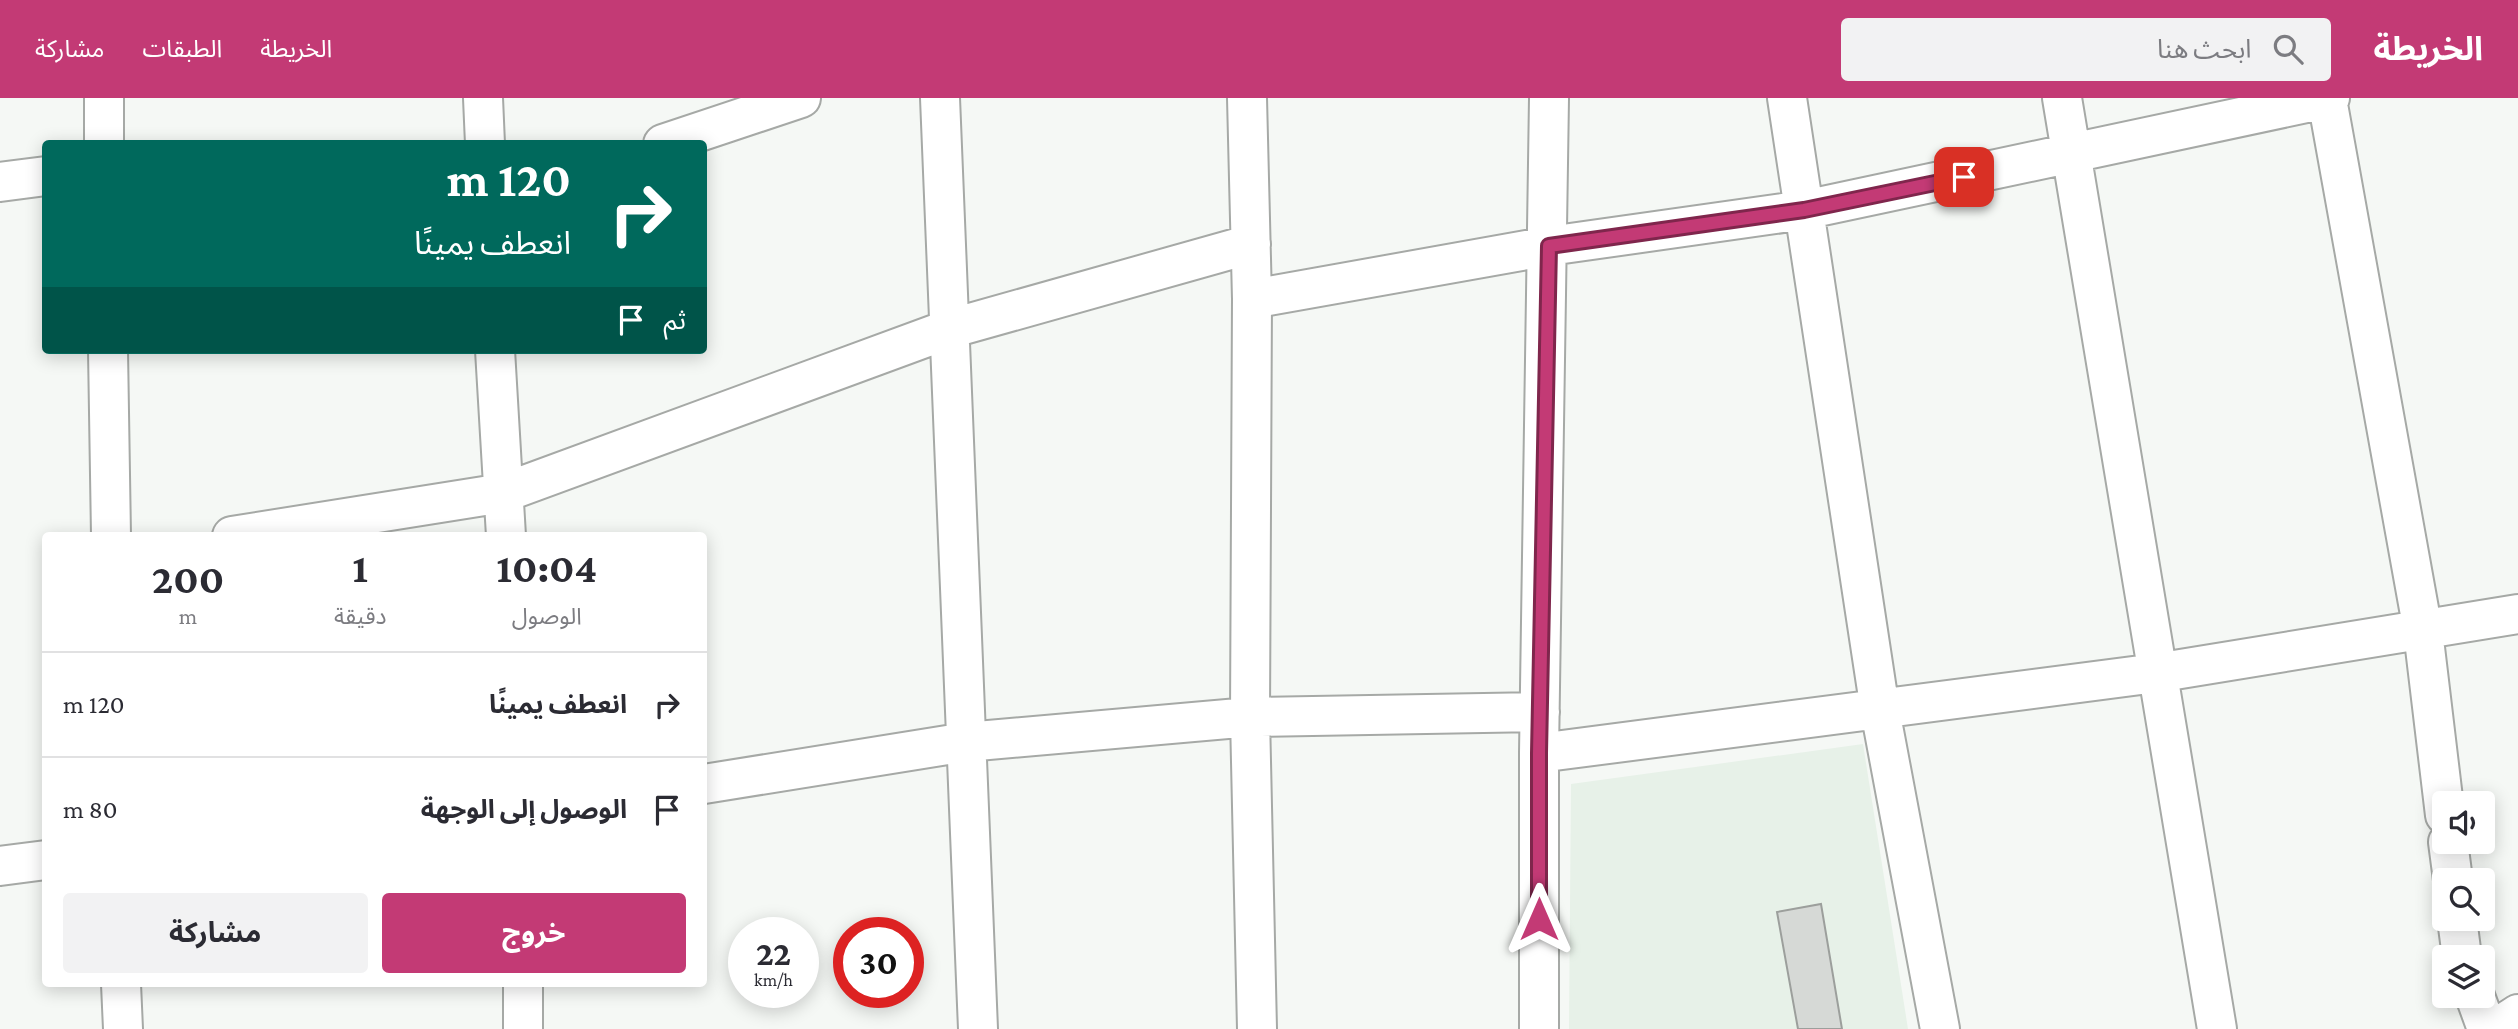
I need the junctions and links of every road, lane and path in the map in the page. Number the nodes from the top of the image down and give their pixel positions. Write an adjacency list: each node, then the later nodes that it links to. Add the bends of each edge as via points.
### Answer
1 (104, 98): 10 (street)
2 (483, 98): 11 (street)
3 (801, 98): 12 (street)
4 (940, 98): 20 (street)
5 (1247, 98): 17 (street)
6 (1549, 98): 18 (street)
7 (1787, 98): 16 (street)
8 (2062, 98): 13 (street)
9 (2329, 98): 13 (street); 28 (street)
10 (104, 140)
11 (485, 140)
12 (675, 140)
13 (2071, 154): 16 (street); 29 (street)
14 (42, 177): 15 (street)
15 (0, 182)
16 (1804, 210): 18 (street); 30 (street)
17 (1251, 244): 19 (street); 20 (street)
18 (1549, 246): 19 (street); 31 (street)
19 (1252, 299): 32 (street)
20 (949, 328): 23 (street); 33 (street)
21 (108, 354): 24 (street)
22 (495, 354): 23 (street)
23 (503, 494): 25 (street); 26 (street)
24 (111, 532)
25 (258, 532)
26 (506, 532)
27 (2518, 614): 28 (street)
28 (2423, 631): 29 (street); 36 (street)
29 (2156, 673): 30 (street); 49 (street)
30 (1880, 710): 34 (street); 48 (street)
31 (1541, 712): 32 (street); 34 (street)
32 (1250, 717): 33 (street); 46 (street)
33 (966, 742): 35 (street); 45 (street)
34 (1539, 753): 47 (street)
35 (707, 784)
36 (2442, 791)
37 (42, 861): 38 (street)
38 (0, 866)
39 (121, 987): 43 (street)
40 (523, 987): 44 (street)
41 (2479, 1008): 50 (street)
42 (2518, 1014): 51 (street)
43 (123, 1029)
44 (523, 1029)
45 (978, 1029)
46 (1257, 1029)
47 (1539, 1029)
48 (1940, 1029)
49 (2217, 1029)
50 (2487, 1029)
51 (2495, 1029)

